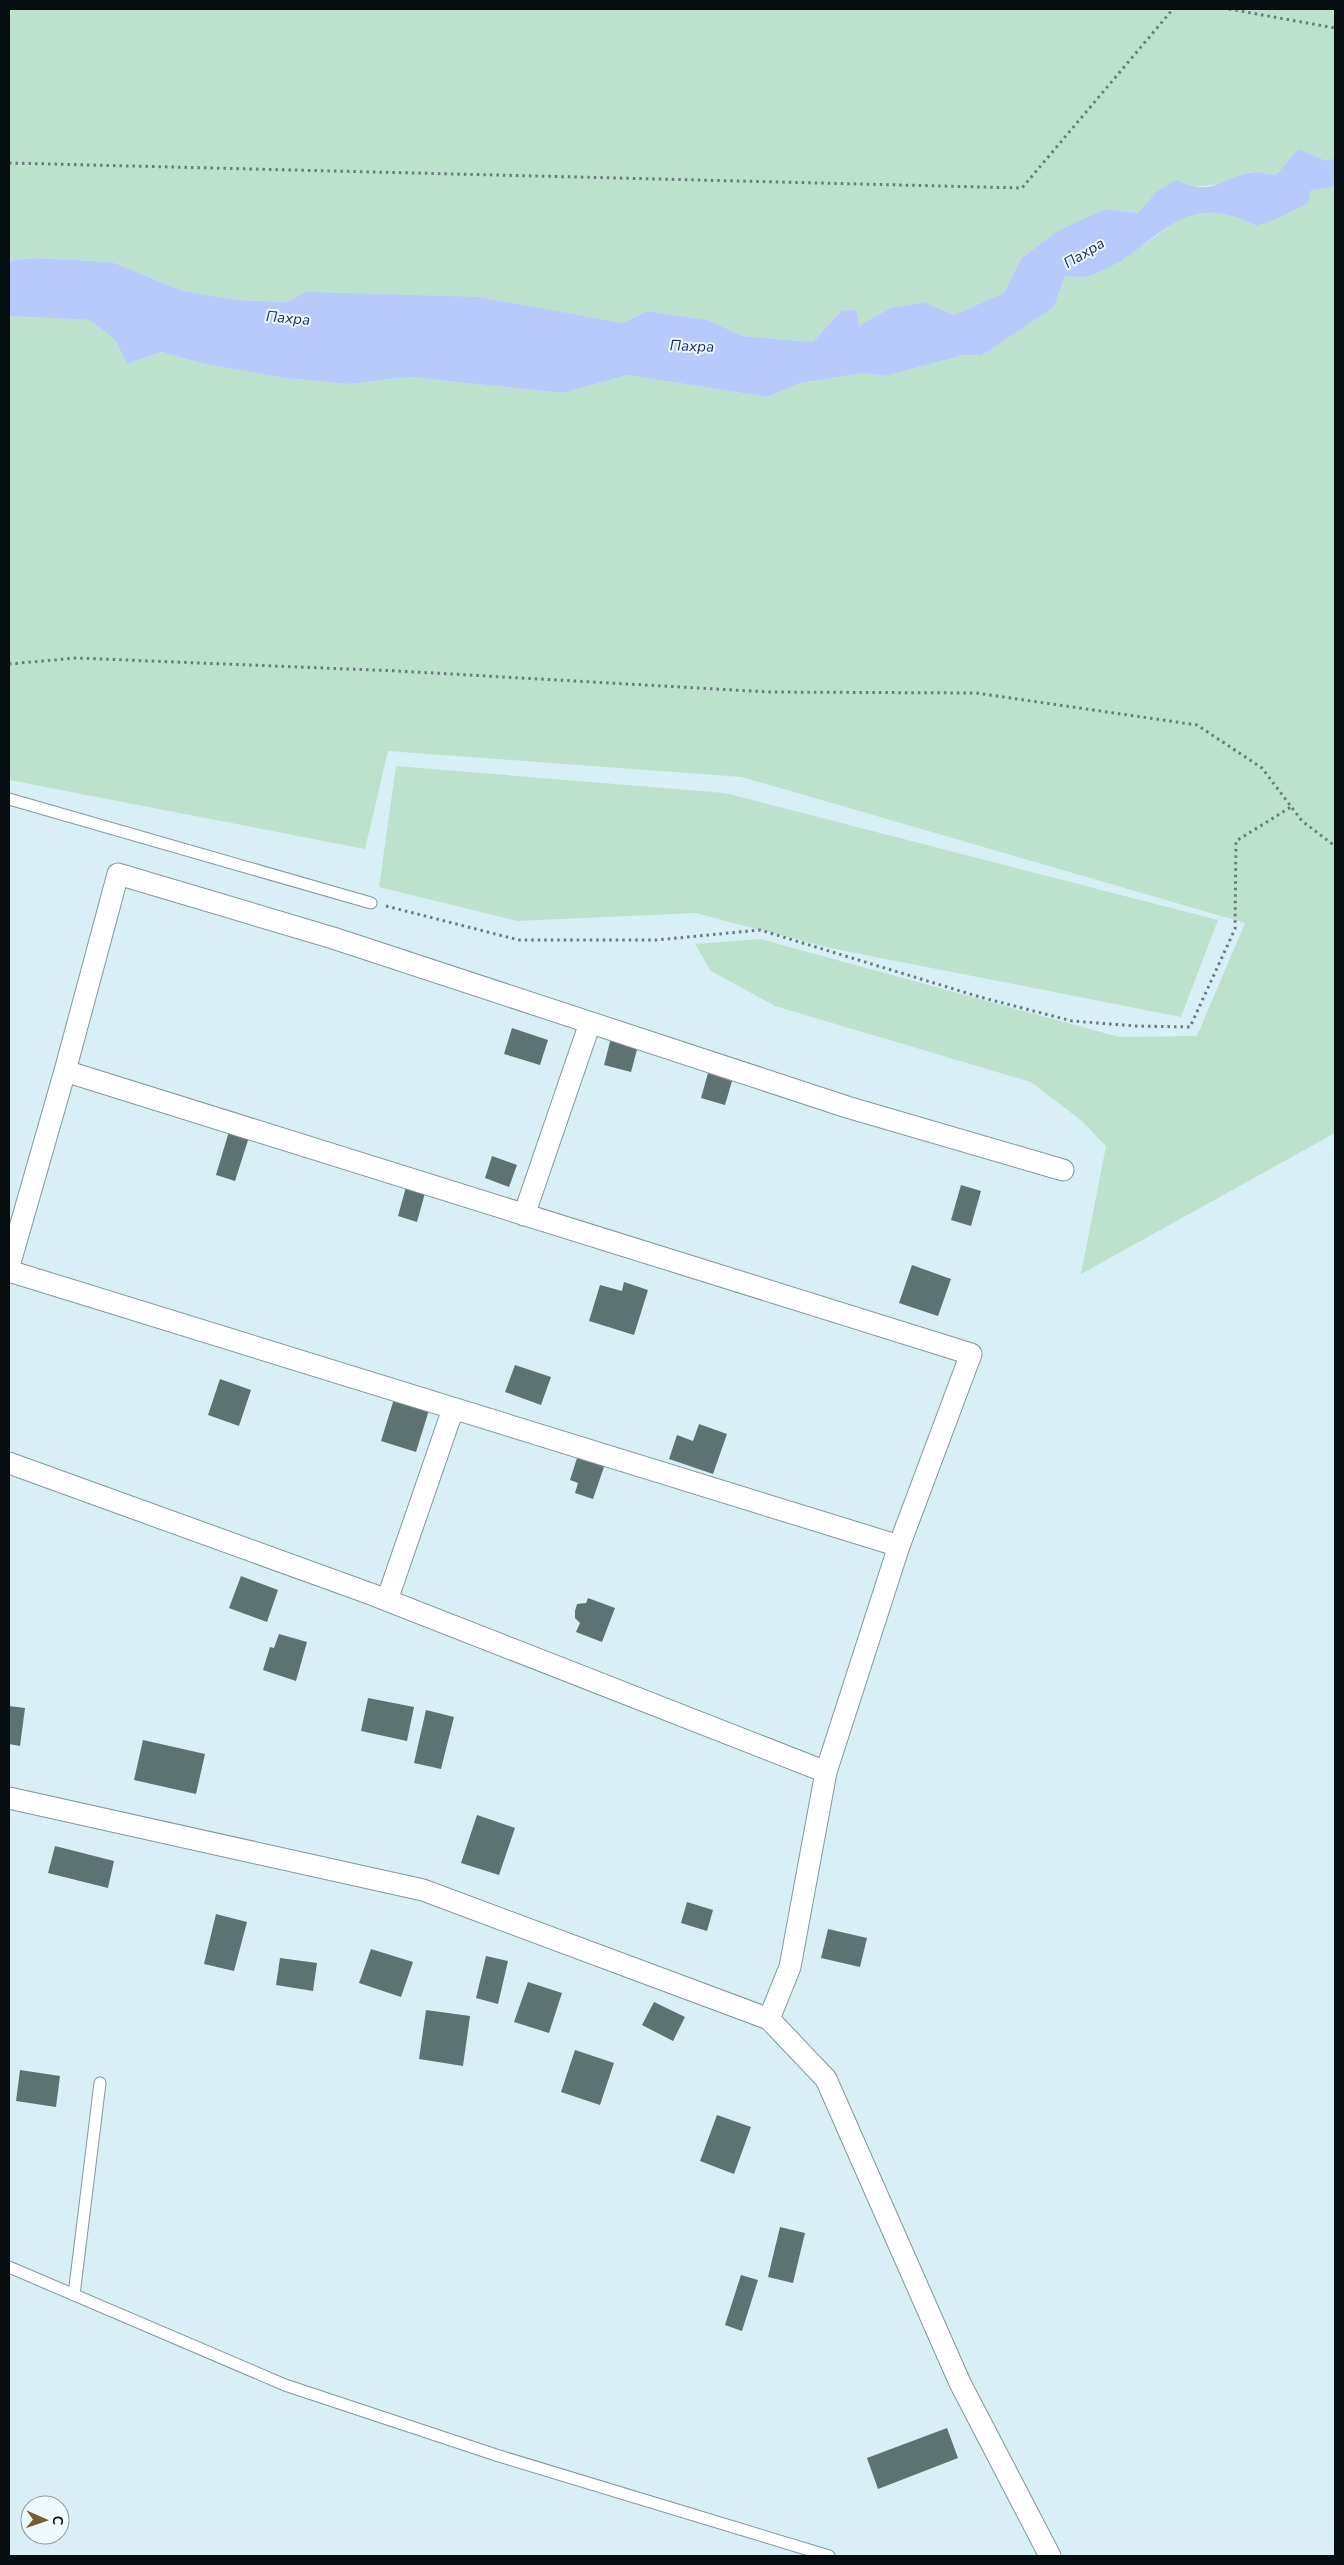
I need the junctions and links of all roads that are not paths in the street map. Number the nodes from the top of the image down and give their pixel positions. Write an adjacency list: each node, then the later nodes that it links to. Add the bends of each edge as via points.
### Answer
1 (9, 799): 2 (lane)
2 (371, 902)
3 (590, 1023): 4 (street, via 333,938 118,874); 5 (street, via 847,1107); 6 (street)
4 (65, 1071): 6 (street); 7 (street)
5 (1063, 1170)
6 (524, 1215): 11 (street, via 971,1354)
7 (9, 1266)
8 (9, 1271): 9 (street)
9 (453, 1408): 11 (street); 12 (street)
10 (9, 1462): 12 (street)
11 (898, 1546): 13 (street)
12 (387, 1600): 13 (street)
13 (826, 1772): 15 (street, via 790,1967)
14 (9, 1798): 15 (street, via 423,1890)
15 (769, 2019): 20 (street, via 826,2079 960,2383)
16 (100, 2083): 18 (lane)
17 (9, 2267): 18 (lane)
18 (74, 2295): 19 (lane, via 285,2385 496,2455)
19 (829, 2556)
20 (1050, 2556)

